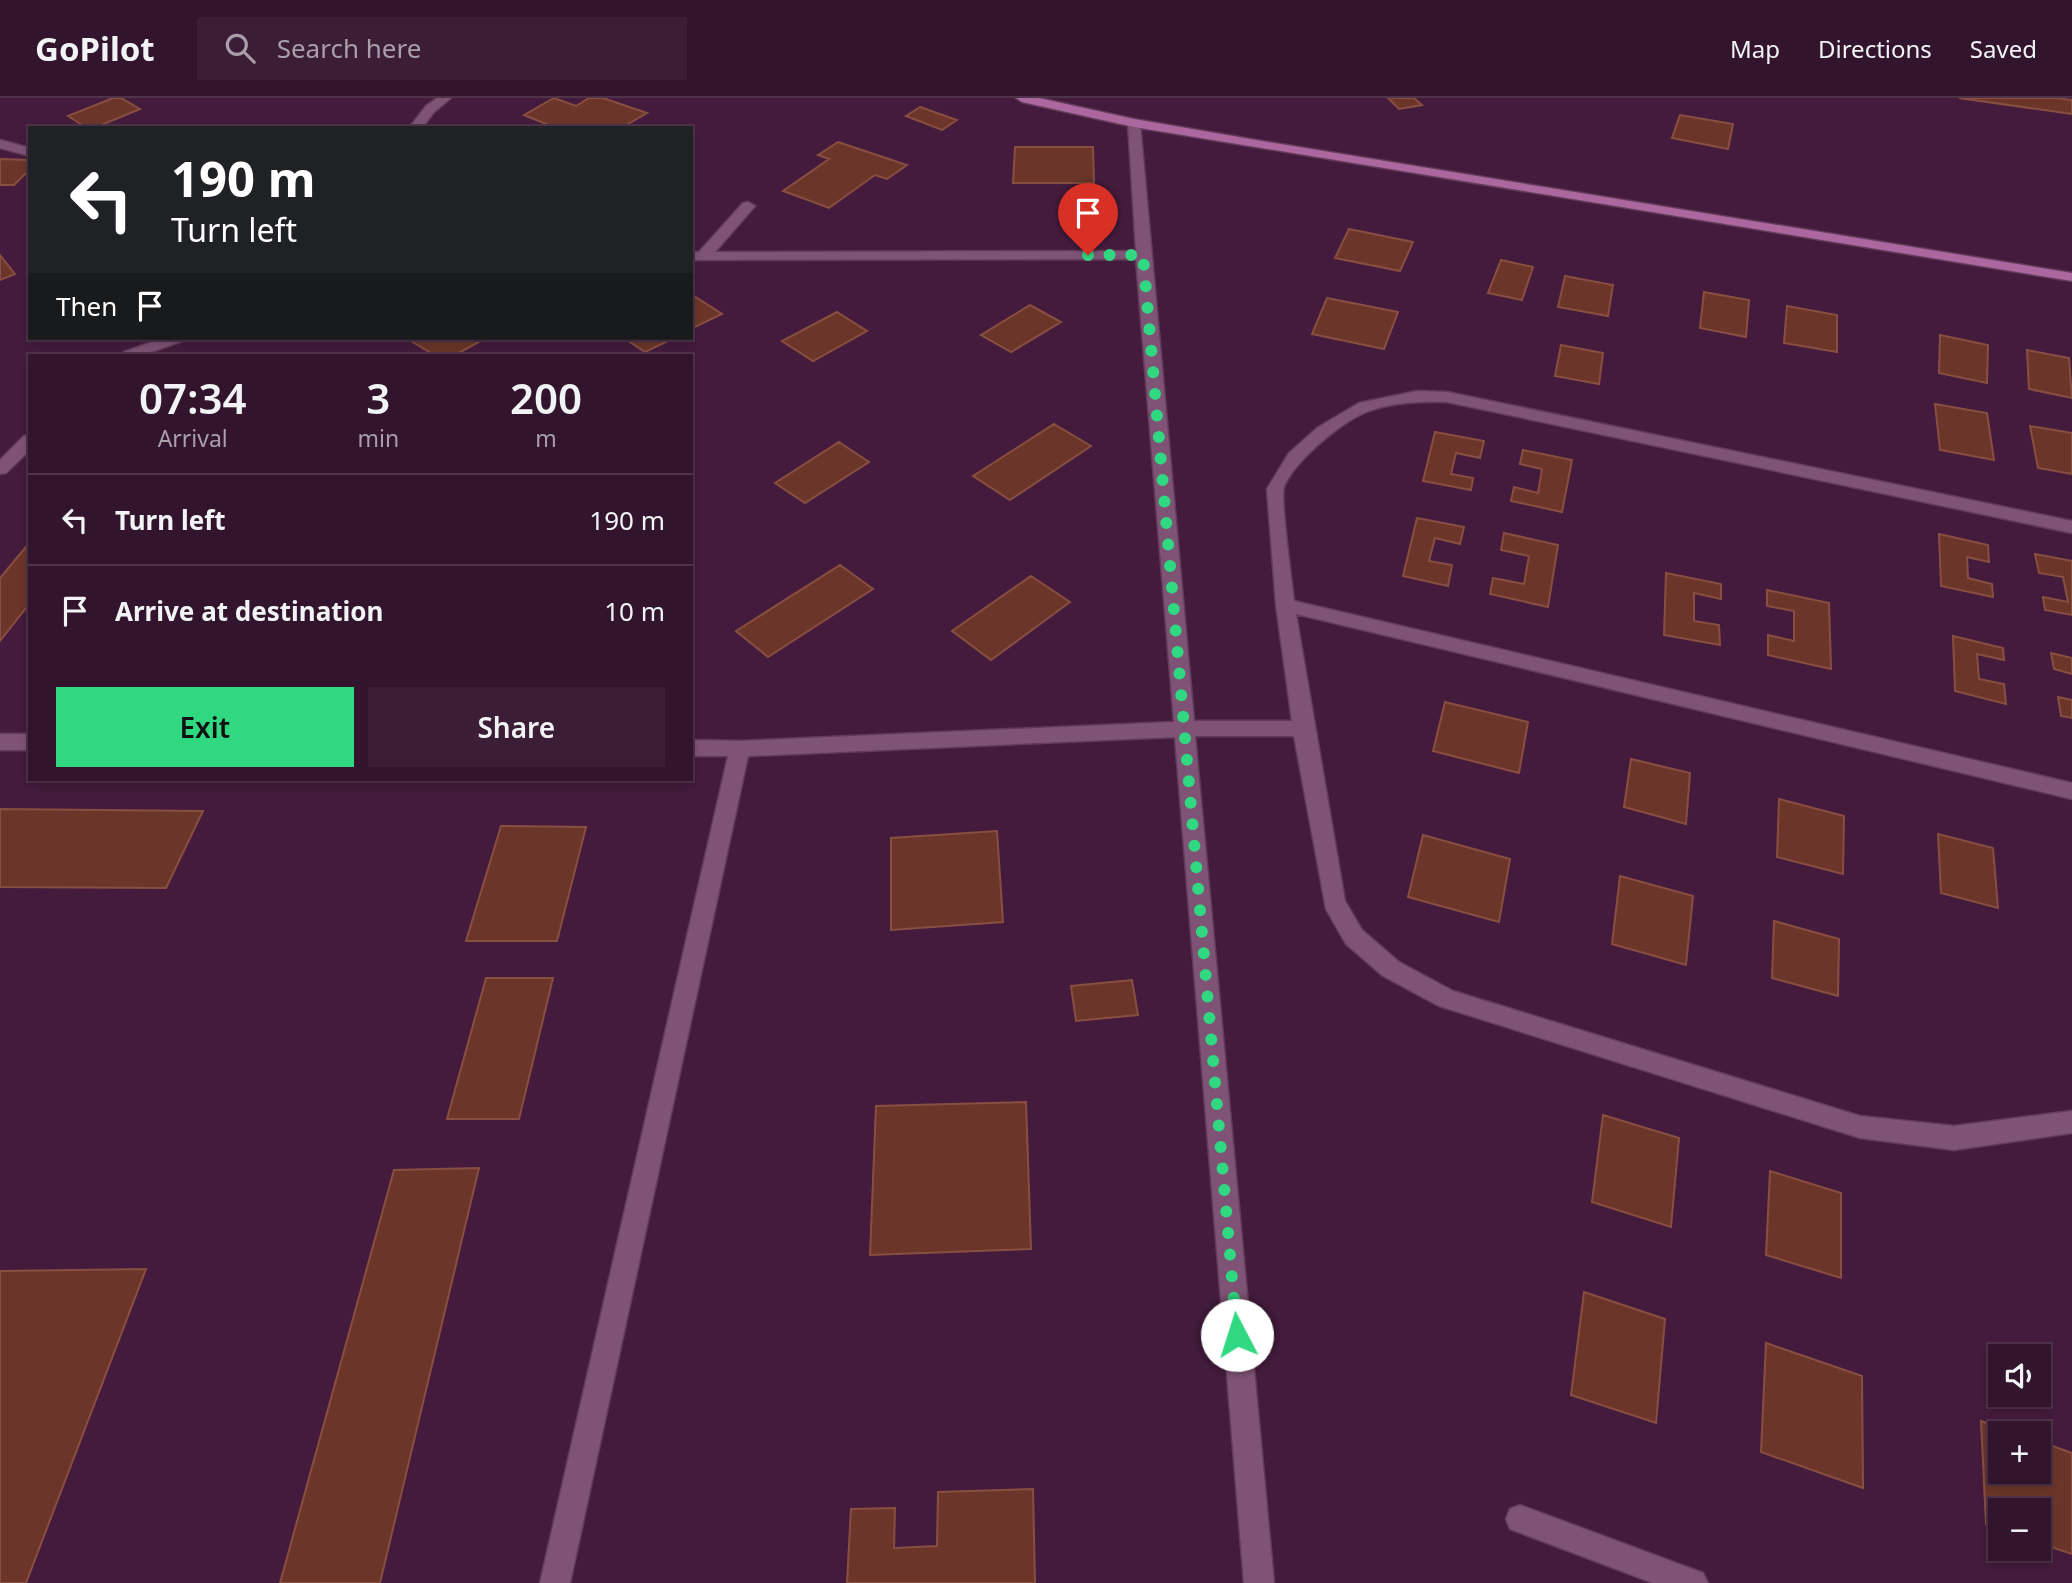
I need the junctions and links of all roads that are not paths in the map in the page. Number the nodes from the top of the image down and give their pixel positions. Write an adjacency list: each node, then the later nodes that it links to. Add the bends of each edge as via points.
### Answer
1 (445, 98): 4 (street)
2 (1022, 98): 3 (street)
3 (1134, 123): 8 (street); 10 (street)
4 (417, 126)
5 (0, 144): 6 (street)
6 (28, 151)
7 (748, 206): 9 (street)
8 (1143, 255): 9 (street); 18 (street)
9 (697, 256)
10 (2072, 276)
11 (171, 340): 12 (street)
12 (132, 354)
13 (28, 442): 14 (street)
14 (0, 469)
15 (2072, 527): 16 (street, via 1447,397 1417,396 1365,406 1295,457 1275,489)
16 (1285, 605): 17 (street); 23 (street)
17 (1303, 728): 18 (street); 24 (street, via 1334,903 1354,937 1391,969 1447,999 1860,1127 1954,1138)
18 (1184, 729): 22 (street); 27 (street)
19 (0, 742): 20 (street)
20 (28, 742)
21 (693, 748): 22 (street)
22 (740, 749): 26 (street)
23 (2072, 792)
24 (2072, 1122)
25 (1520, 1519): 28 (street)
26 (555, 1583)
27 (1259, 1583)
28 (1693, 1583)

